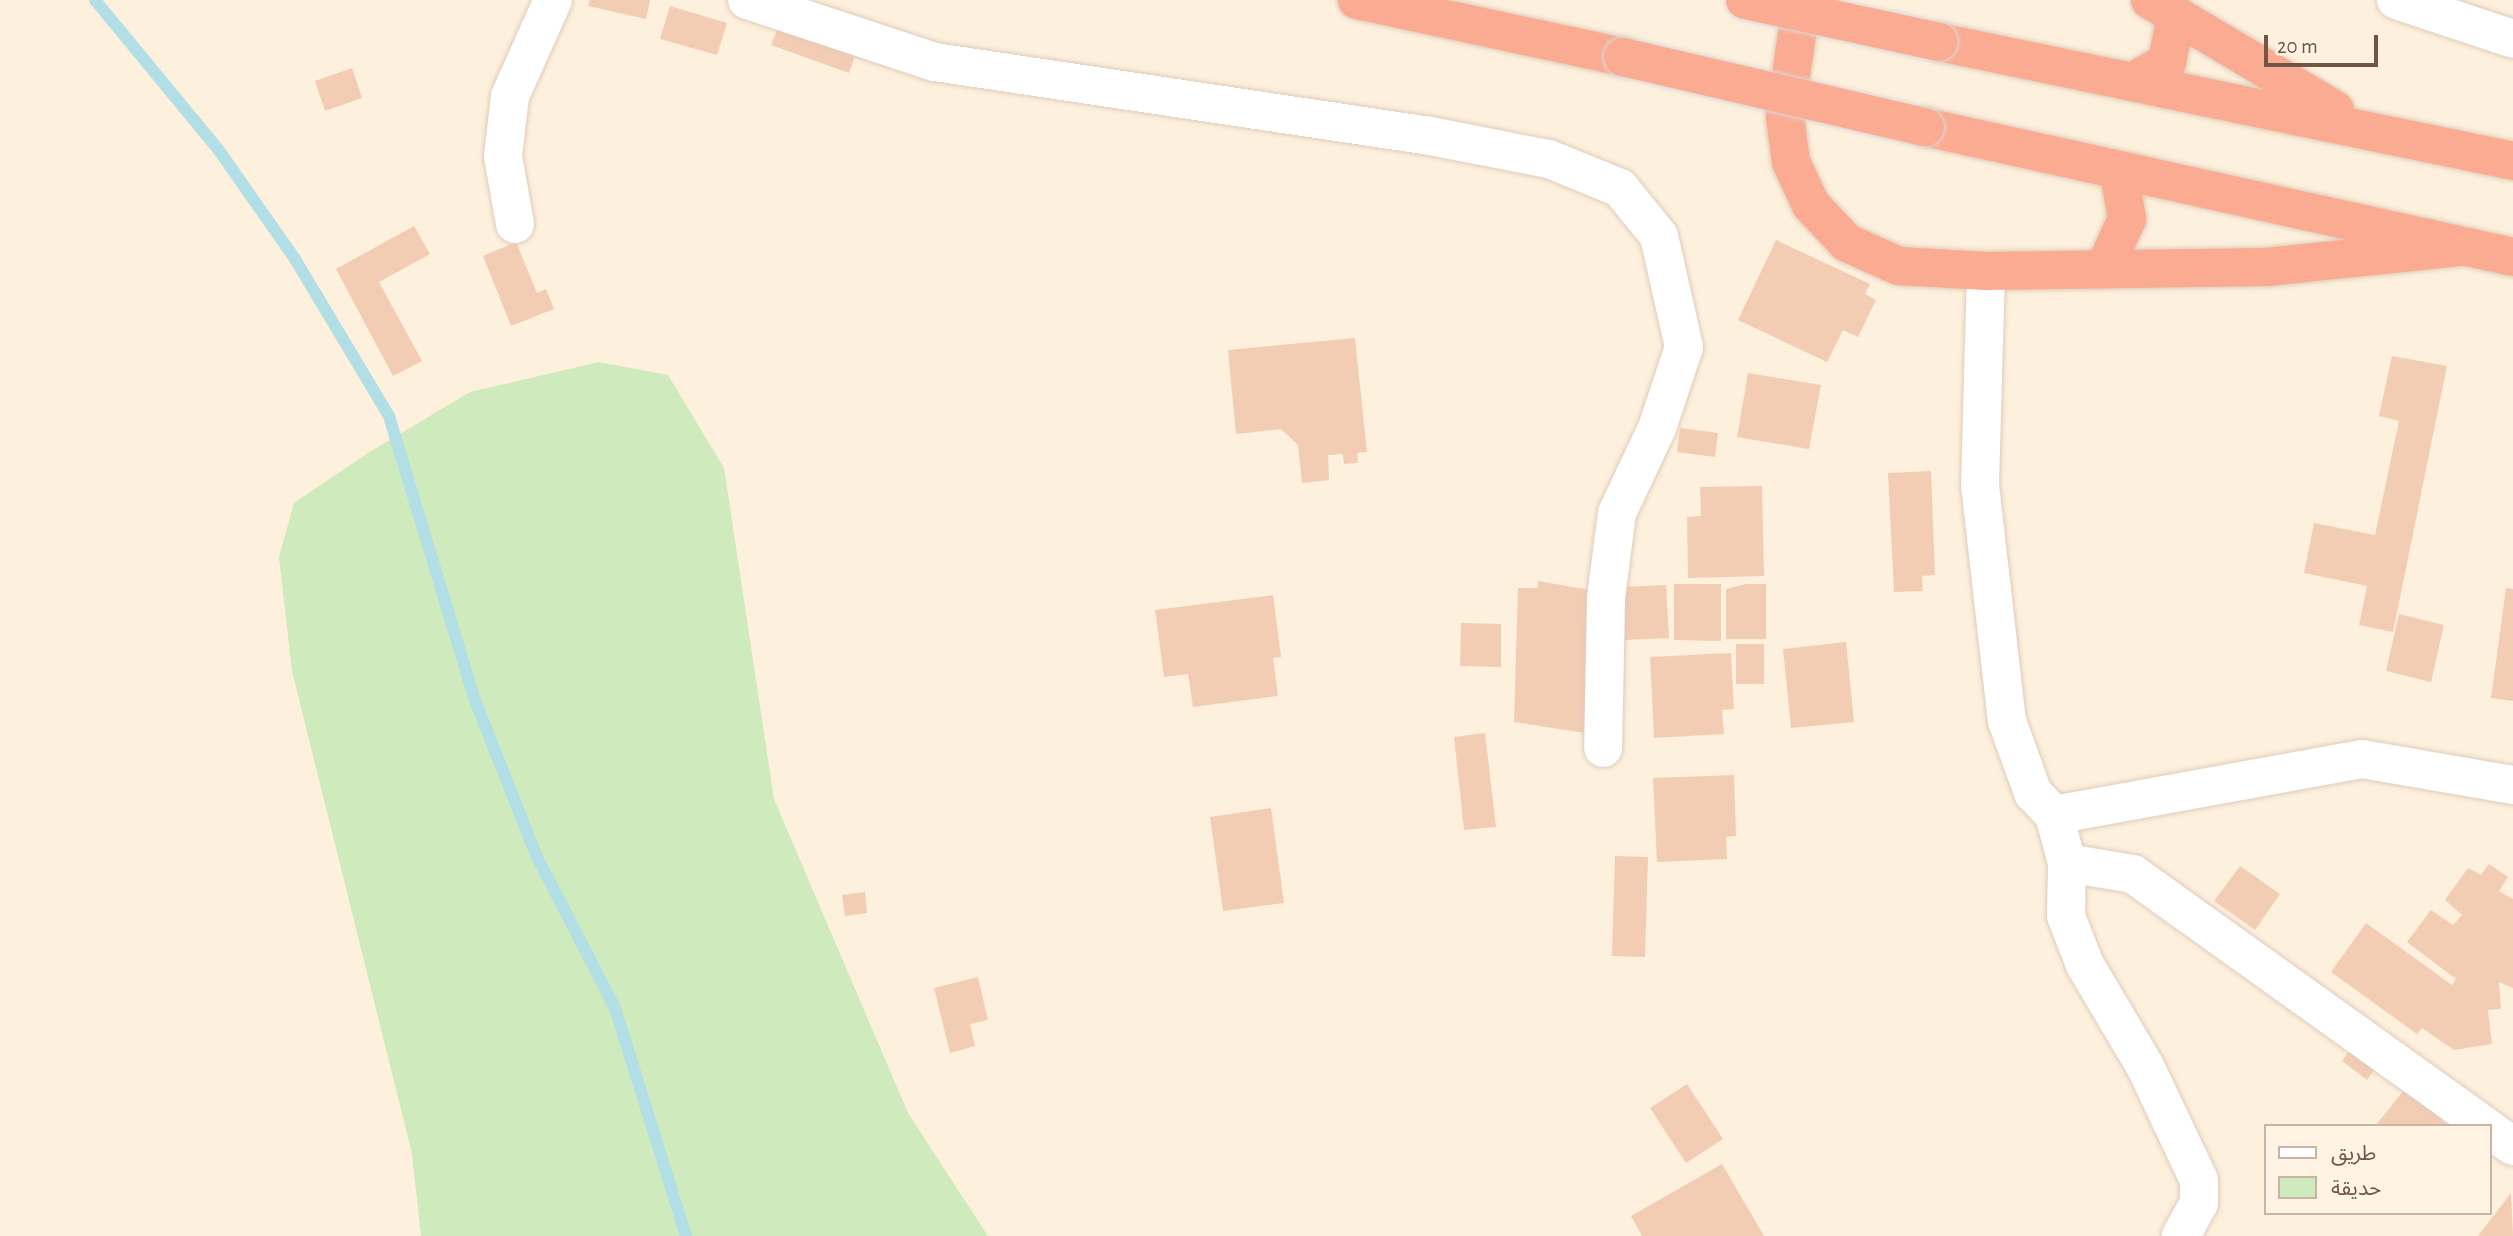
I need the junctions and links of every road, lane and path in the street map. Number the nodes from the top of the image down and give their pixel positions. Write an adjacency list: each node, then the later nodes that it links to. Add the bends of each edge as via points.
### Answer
1 (553, 0): 13 (street, via 510,96 503,156)
2 (747, 0): 18 (street, via 935,62 1425,135 1549,159 1620,188 1659,236 1684,347 1657,428 1617,513 1606,598)
3 (1357, 0): 12 (highway, bridge)
4 (1745, 0): 9 (highway, bridge)
5 (1802, 0): 17 (highway, via 1784,117 1791,162 1811,205 1847,243 1899,266)
6 (2396, 0): 8 (street)
7 (2163, 8): 9 (highway, via 2167,62); 10 (highway)
8 (2513, 39)
9 (2136, 80): 10 (highway)
10 (2364, 127): 11 (highway)
11 (2513, 161)
12 (2119, 173): 14 (highway); 16 (highway, via 2127,219)
13 (515, 224)
14 (2462, 247): 15 (highway); 16 (highway, via 2267,267)
15 (2513, 257)
16 (2106, 265): 17 (highway)
17 (1986, 271): 20 (street, via 1980,485 1993,631 2007,721 2033,793)
18 (1604, 748)
19 (2513, 785): 20 (street, via 2361,759)
20 (2053, 815): 21 (street)
21 (2067, 863): 22 (street, via 2133,874); 25 (street, via 2066,915 2085,965 2145,1066 2199,1180 2199,1203)
22 (2481, 1124)
23 (2492, 1131): 24 (street)
24 (2513, 1146)
25 (2181, 1236)

